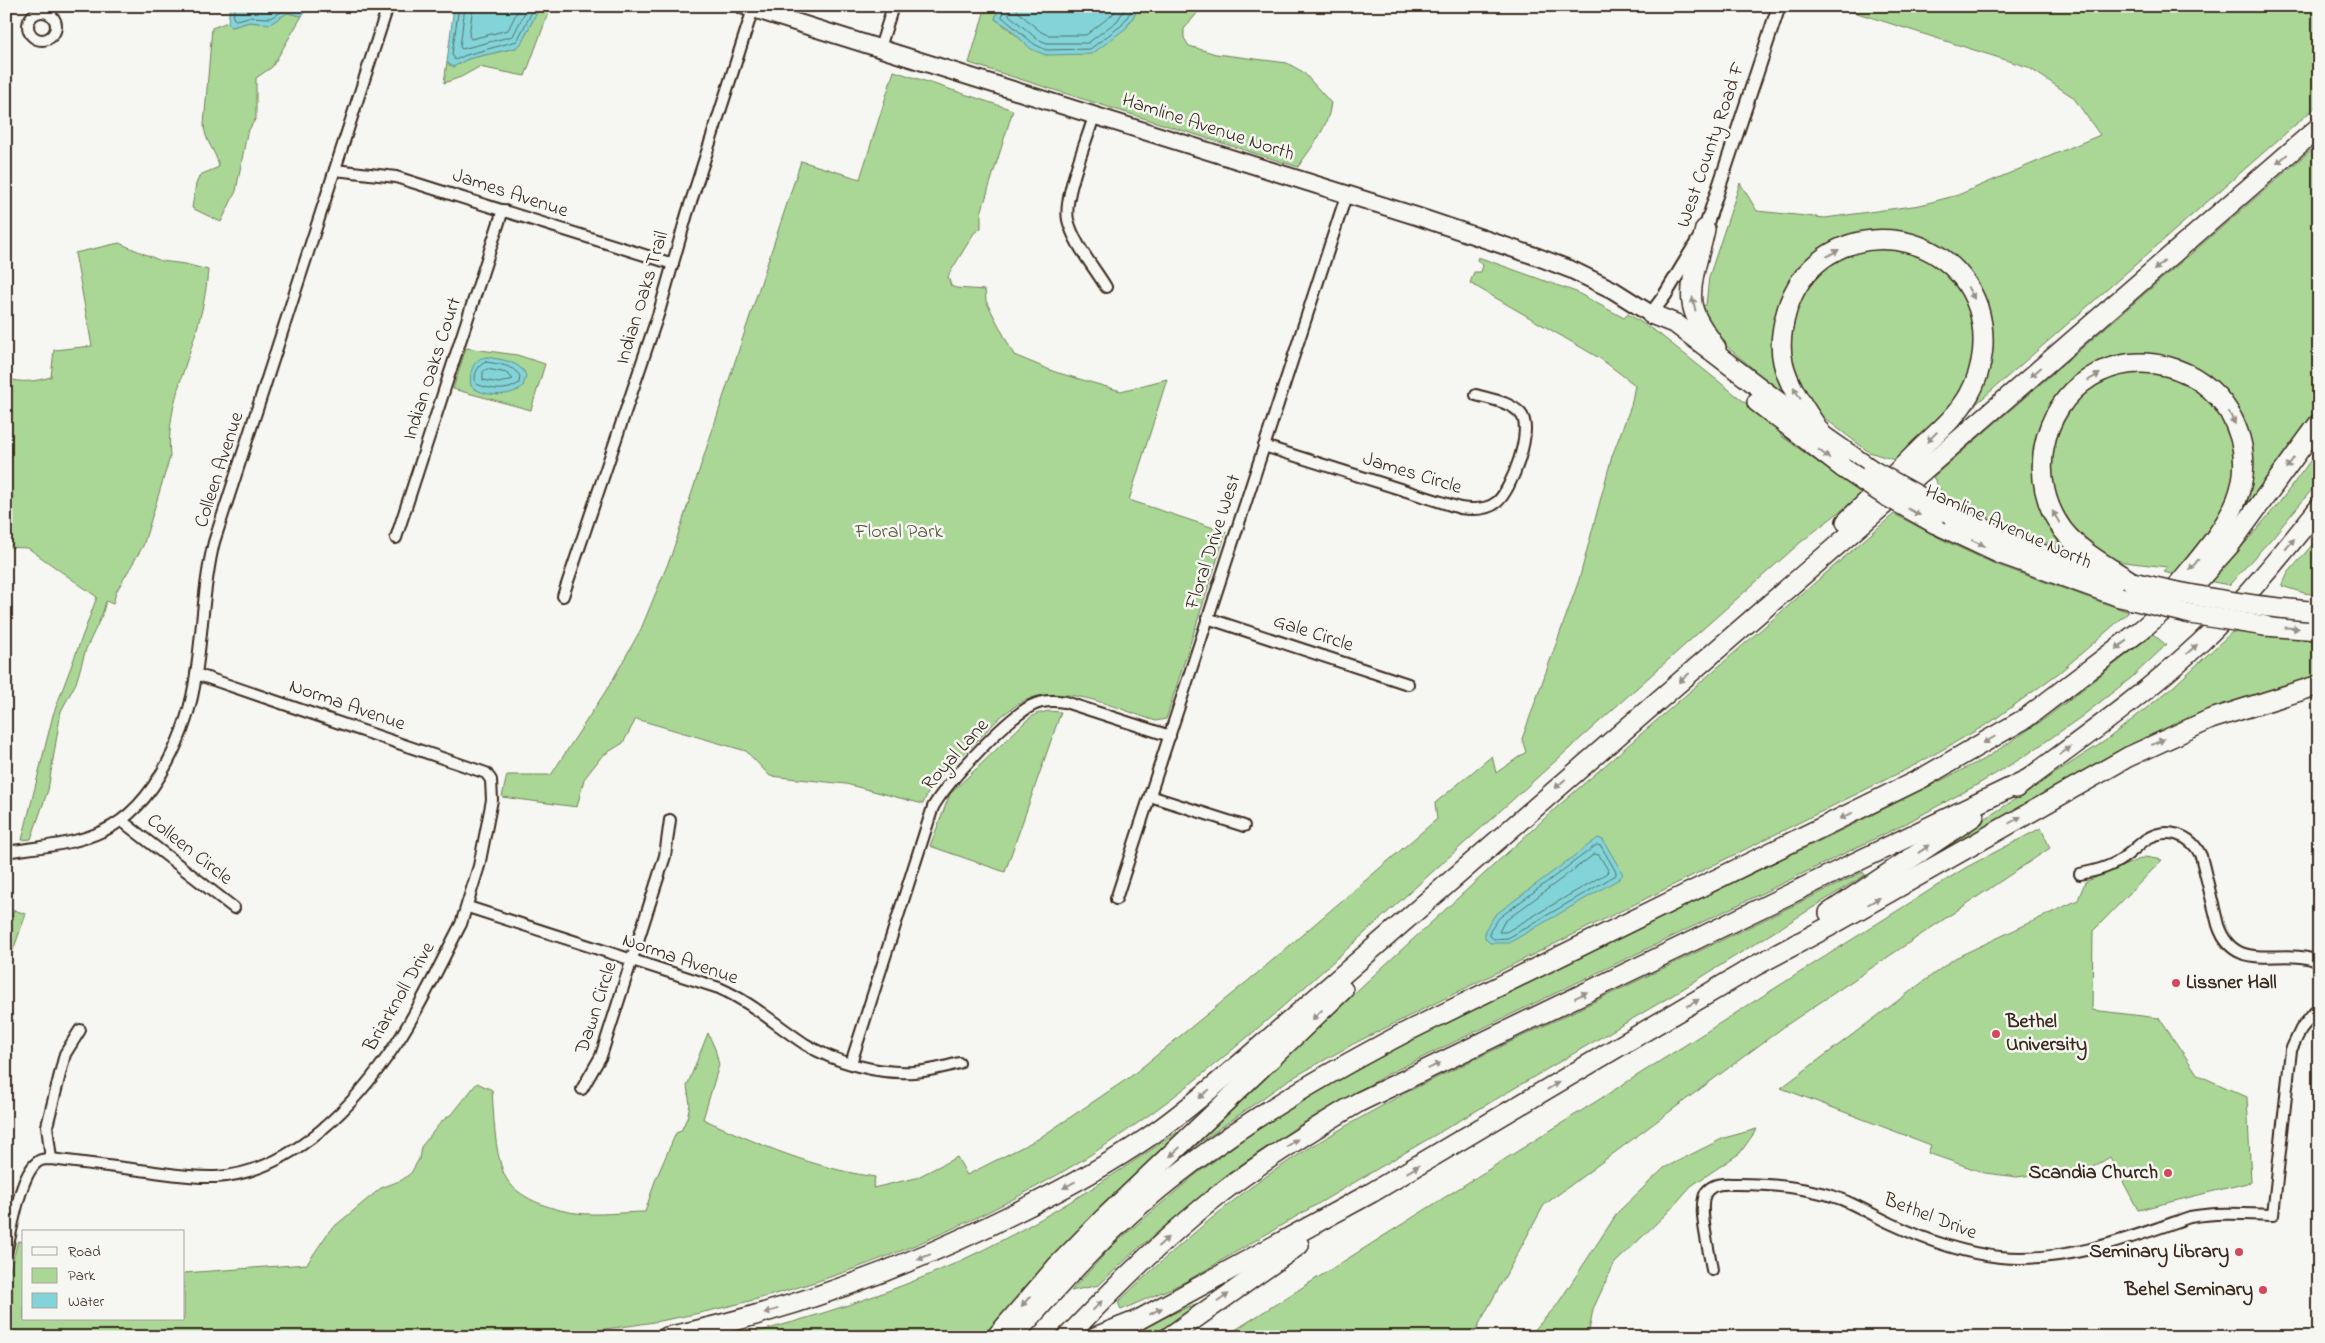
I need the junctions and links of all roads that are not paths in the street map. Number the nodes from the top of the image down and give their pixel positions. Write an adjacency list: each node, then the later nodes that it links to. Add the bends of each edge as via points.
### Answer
1 (388, 6): 8 (street, Colleen Avenue)
2 (893, 6): 5 (street)
3 (1779, 6): 11 (street, West County Road F)
4 (749, 8): 5 (main road, Hamline Avenue North); 12 (street, Indian Oaks Trail)
5 (880, 48): 6 (main road, Hamline Avenue North)
6 (1094, 116): 9 (main road, Hamline Avenue North); 13 (street, via 1067,208 1072,232)
7 (2319, 127): 28 (highway, one-way to 28)
8 (335, 170): 10 (street, James Avenue, via 396,177); 29 (street, Colleen Avenue, via 214,542 206,580)
9 (1346, 196): 14 (main road, Hamline Avenue North, via 1416,216 1572,270 1631,299); 19 (street, Floral Drive West)
10 (503, 210): 12 (street, James Avenue); 21 (street, Indian Oaks Court)
11 (1705, 229): 14 (street, West County Road F); 15 (highway, one-way to 11, via 1702,327 1692,304 1692,284)
12 (672, 264): 23 (street, Indian Oaks Trail)
13 (1106, 287)
14 (1650, 314): 15 (highway, Hamline Avenue North, via 1676,324); 27 (highway, Hamline Avenue North, one-way to 27, bridge, via 1670,334 1843,468 1934,523 1998,553 2120,597 2191,614 2265,626)
15 (1726, 361): 18 (highway, Hamline Avenue North)
16 (1476, 394): 19 (street, James Circle, via 1512,407 1521,414 1526,428 1526,437 1508,488 1496,503 1483,509 1460,508)
17 (2319, 423): 26 (highway, one-way to 26, via 2230,545 2198,581)
18 (1822, 435): 22 (highway, Hamline Avenue North, bridge, via 1872,470 1951,514 2054,559); 28 (highway, one-way to 28, via 1789,380 1783,361 1781,342 1790,299 1818,262 1836,250 1881,238 1924,247 1961,277 1974,297 1982,321 1984,346 1980,368 1969,395 1954,416)
19 (1264, 446): 25 (street, Floral Drive West)
20 (2319, 508): 34 (highway, one-way to 20, via 2118,712 2201,641 2261,579)
21 (396, 538)
22 (2132, 582): 24 (highway, Hamline Avenue North, bridge, via 2202,598); 26 (highway, one-way to 26, via 2064,531 2052,512 2041,462 2049,428 2073,391 2091,377 2109,370 2150,362 2191,375 2218,396 2240,436 2244,470 2238,498 2226,525)
23 (563, 596)
24 (2314, 612)
25 (1207, 618): 30 (street, Gale Circle); 32 (street, Floral Drive West)
26 (2142, 630): 56 (highway, one-way to 56, via 2026,718 1924,777 1322,1076 1251,1121 1168,1182)
27 (2319, 630)
28 (1720, 646): 38 (highway, one-way to 38)
29 (196, 674): 33 (street, Norma Avenue); 37 (street, Colleen Avenue, via 188,711 162,775 140,805)
30 (1408, 684)
31 (2319, 685): 47 (highway, one-way to 31, via 2128,757 2211,718)
32 (1170, 736): 35 (street, Floral Drive West); 51 (street, Royal Lane, via 1054,700 1032,706 1004,727 942,791 933,806)
33 (486, 773): 43 (street, Briarknoll Drive, via 491,780 492,800)
34 (2026, 780): 47 (highway, one-way to 34); 61 (highway, one-way to 34, via 1127,1275 1217,1196 1300,1137 1359,1102)
35 (1150, 796): 39 (street); 42 (street, Floral Drive West)
36 (670, 820): 45 (street, Dawn Circle, via 665,856)
37 (122, 821): 40 (street, Colleen Avenue, via 80,839); 44 (street, Colleen Circle)
38 (1515, 823): 56 (highway, one-way to 56, via 1130,1193); 58 (highway, one-way to 58, via 1241,1063 1146,1139 1046,1198 925,1256 812,1299)
39 (1244, 826)
40 (6, 852)
41 (2080, 874): 46 (street, via 2114,863 2156,834 2184,836 2198,848 2218,925 2228,944 2253,957 2308,958)
42 (1116, 899)
43 (468, 907): 45 (street, Norma Avenue); 53 (street, Briarknoll Drive, via 399,1040 381,1066 364,1088 330,1120 282,1157 238,1174 216,1177)
44 (234, 908)
45 (631, 961): 51 (street, Norma Avenue, via 736,996 805,1044); 52 (street, Dawn Circle, via 601,1056)
46 (2319, 962)
47 (1755, 966): 54 (highway, one-way to 47)
48 (2319, 1007): 57 (street, Bethel Drive, via 2301,1029 2291,1050 2273,1216 2229,1212 2190,1216 2081,1252 2023,1258 1977,1254 1937,1243 1840,1199 1800,1189 1766,1184 1716,1185 1708,1190 1702,1204)
49 (80, 1030): 53 (street, via 65,1054 48,1126)
50 (959, 1063): 51 (street, Norma Avenue, via 916,1072 892,1072)
51 (851, 1064)
52 (582, 1089)
53 (51, 1158): 55 (street, via 40,1160 24,1181)
54 (1371, 1193): 62 (highway, one-way to 54, via 1138,1320); 63 (highway, one-way to 54)
55 (6, 1253)
56 (1062, 1270): 59 (highway, one-way to 59); 60 (highway)
57 (1712, 1270)
58 (667, 1337)
59 (996, 1337)
60 (1013, 1337)
61 (1067, 1337)
62 (1096, 1337)
63 (1169, 1337)

